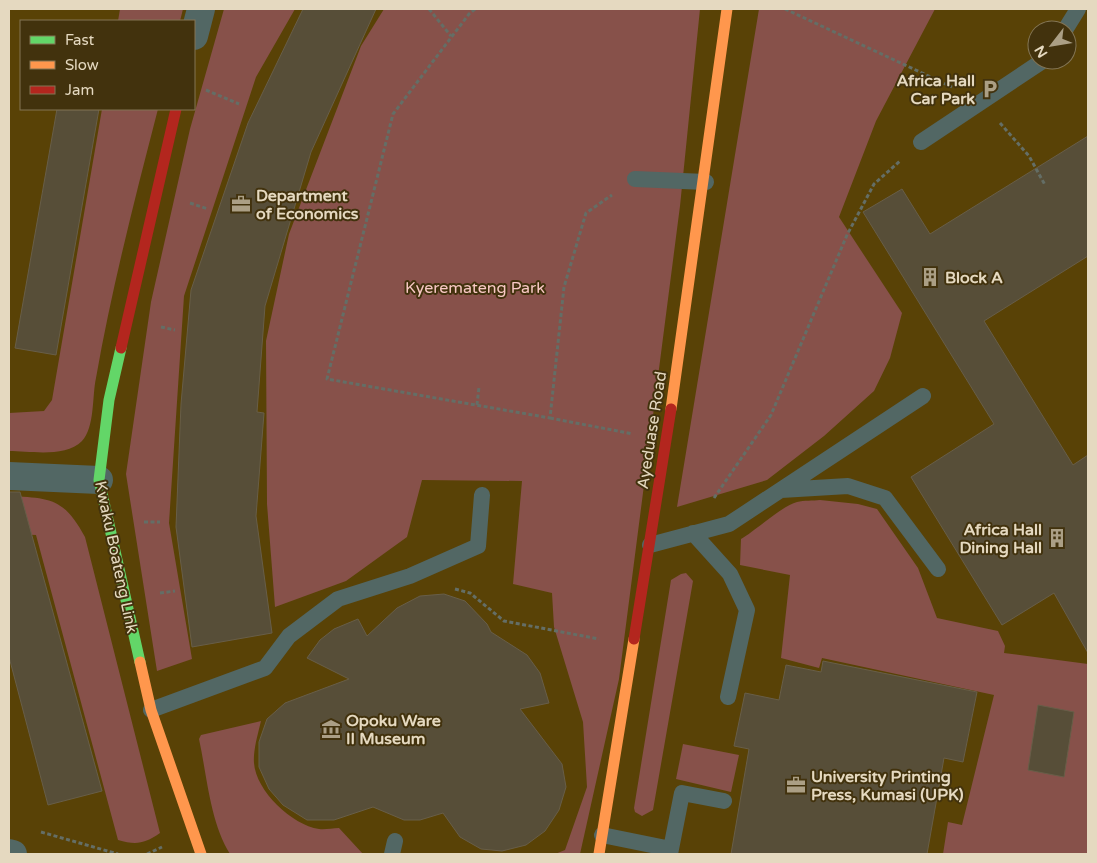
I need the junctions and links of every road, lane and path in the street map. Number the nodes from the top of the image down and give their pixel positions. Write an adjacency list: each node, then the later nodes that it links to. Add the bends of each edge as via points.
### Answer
1 (200, 9): 8 (street)
2 (429, 9): 9 (path)
3 (475, 9): 9 (path)
4 (727, 9): 17 (street, Ayeduase Road)
5 (785, 9): 12 (path)
6 (1078, 9): 7 (lane)
7 (1071, 20)
8 (195, 32)
9 (451, 36): 21 (path, via 393,114 327,379)
10 (1029, 70): 12 (lane)
11 (203, 89): 13 (path)
12 (982, 102): 15 (lane); 18 (path, via 1029,156)
13 (239, 104)
14 (176, 110): 25 (street, Kwaku Boateng Link, via 109,400)
15 (921, 142): 28 (path, via 874,184 847,235 771,415)
16 (635, 179): 17 (lane); 22 (path, via 586,213 564,287)
17 (706, 182): 23 (street, Ayeduase Road)
18 (1045, 186)
19 (479, 387): 21 (path)
20 (923, 396): 26 (lane)
21 (478, 405): 22 (path)
22 (550, 418): 23 (path)
23 (666, 441): 29 (street, Ayeduase Road)
24 (9, 476): 25 (street)
25 (99, 480): 34 (street, Kwaku Boateng Link)
26 (779, 490): 28 (lane, via 729,524); 30 (lane, via 848,486 885,498)
27 (482, 495): 34 (lane, via 478,546 410,576 338,599 288,636 265,668)
28 (688, 535): 29 (lane); 33 (lane, via 730,574 747,610)
29 (650, 545): 32 (street, Ayeduase Road)
30 (938, 569)
31 (453, 588): 32 (path, via 470,593 504,621)
32 (633, 646): 37 (street, Ayeduase Road)
33 (728, 697)
34 (151, 710): 42 (street, Kwaku Boateng Link)
35 (724, 801): 38 (lane, via 682,793)
36 (36, 831): 41 (path)
37 (602, 835): 38 (lane); 43 (street, Ayeduase Road)
38 (671, 852)
39 (9, 853): 40 (street)
40 (13, 854)
41 (118, 854)
42 (201, 854)
43 (599, 854)

